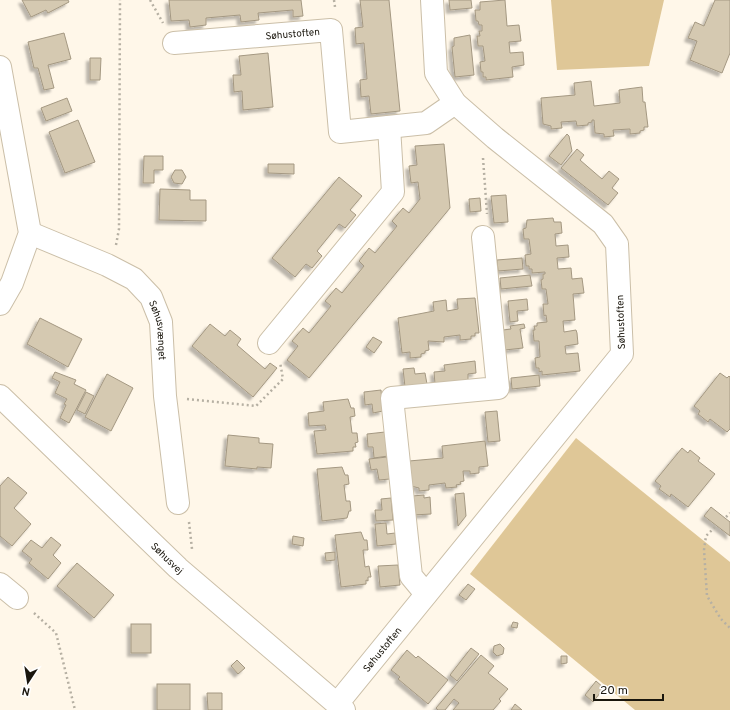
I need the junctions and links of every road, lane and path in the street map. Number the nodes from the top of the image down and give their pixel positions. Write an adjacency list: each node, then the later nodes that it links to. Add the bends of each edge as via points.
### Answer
1 (120, 0): 9 (path)
2 (150, 0): 4 (path)
3 (432, 0): 6 (street, Søhustoften, via 436,73)
4 (174, 43): 7 (street, Søhustoften, via 331,30 340,132)
5 (0, 67): 10 (street)
6 (455, 103): 7 (street, Søhustoften, via 426,123); 8 (street, Søhustoften)
7 (388, 127): 13 (street, via 393,192)
8 (495, 138): 11 (path, via 482,159 488,232); 22 (street, Søhustoften, via 602,224 617,244 622,354)
9 (119, 229)
10 (30, 232): 12 (street, via 12,283); 15 (street, Søhusvænget, via 134,279 151,297 161,322)
11 (483, 237): 22 (street, via 498,388 392,398 411,576)
12 (0, 304)
13 (269, 343): 15 (path, via 279,354 283,379 256,406)
14 (0, 396): 20 (street, Søhusvej)
15 (165, 396): 16 (street, Søhusvænget)
16 (178, 503): 20 (path, via 188,512 192,550)
17 (730, 513): 18 (path)
18 (726, 517)
19 (715, 527): 24 (path, via 706,536 704,550 707,596 721,619)
20 (178, 568): 25 (street, Søhusvej)
21 (0, 584): 23 (street)
22 (426, 594): 25 (street, Søhustoften)
23 (17, 598): 26 (path, via 56,633)
24 (730, 628)
25 (340, 707)
26 (75, 710)

